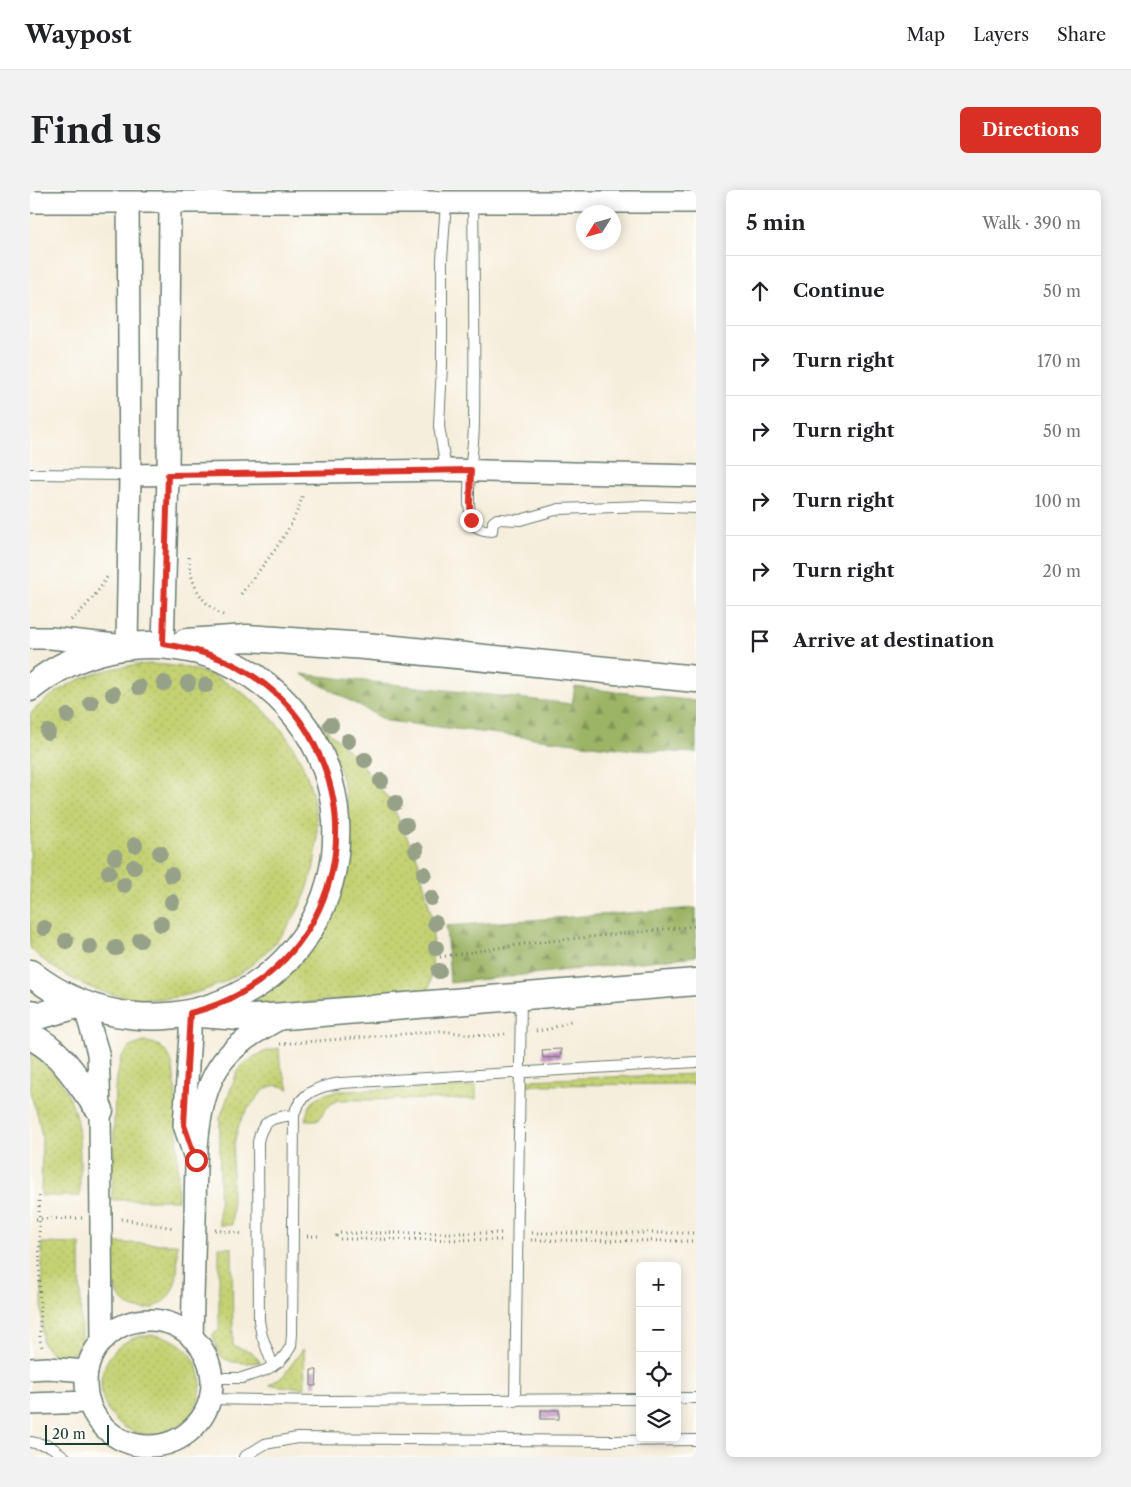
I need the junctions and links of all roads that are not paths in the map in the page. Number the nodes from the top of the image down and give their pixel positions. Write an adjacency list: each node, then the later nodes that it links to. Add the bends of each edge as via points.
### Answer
1 (30, 202): 6 (street)
2 (170, 202): 3 (street); 6 (street); 11 (street)
3 (446, 202): 4 (street); 7 (lane, via 439,426)
4 (473, 202): 5 (street); 8 (lane, via 474,416)
5 (696, 202)
6 (128, 203): 10 (street)
7 (446, 470): 8 (street); 11 (street)
8 (471, 470): 12 (street); 13 (lane, via 471,520 479,530 492,531 493,522 497,519 520,520 559,509)
9 (30, 474): 10 (lane)
10 (130, 475): 11 (street); 16 (street)
11 (168, 475): 15 (street)
12 (696, 476)
13 (696, 508)
14 (30, 638): 16 (street)
15 (164, 645): 16 (street); 17 (street, via 219,639 283,640); 24 (street, via 222,659 253,676 279,697 301,722 318,751 330,782 336,815 336,848 330,881 318,912 301,941 279,966 253,987)
16 (125, 646): 18 (street, via 71,662)
17 (696, 679)
18 (30, 688)
19 (30, 973): 22 (street)
20 (696, 982): 21 (street)
21 (520, 997): 25 (street); 28 (lane)
22 (83, 1004): 23 (street, via 42,1014); 24 (street, via 110,1013 137,1016); 29 (street, via 98,1053)
23 (30, 1013)
24 (191, 1013): 25 (street, via 246,1018); 31 (street, via 184,1125)
25 (284, 1016): 31 (street, via 253,1034 217,1069 203,1109)
26 (30, 1036): 29 (street, via 61,1057)
27 (696, 1062): 28 (lane)
28 (520, 1072): 30 (lane, via 324,1085 303,1098); 41 (lane)
29 (100, 1110): 33 (street)
30 (294, 1115): 34 (lane, via 291,1346); 34 (lane, via 275,1117 265,1123 258,1142 259,1322)
31 (196, 1160): 32 (street)
32 (192, 1338): 33 (street, via 181,1329 154,1320 125,1325); 37 (street, via 208,1362)
33 (102, 1341): 36 (street)
34 (273, 1366): 37 (lane)
35 (30, 1369): 36 (street)
36 (87, 1371): 42 (street)
37 (211, 1389): 41 (lane, via 322,1401); 42 (street, via 204,1413 189,1432 179,1439 156,1446 131,1444 120,1439 101,1424)
38 (681, 1398): 39 (lane)
39 (696, 1398)
40 (636, 1399): 41 (lane)
41 (515, 1401)
42 (89, 1402): 43 (street)
43 (30, 1404)
44 (696, 1440): 47 (lane, via 297,1438 264,1444)
45 (30, 1442): 46 (lane, via 50,1446)
46 (65, 1457)
47 (244, 1457)

